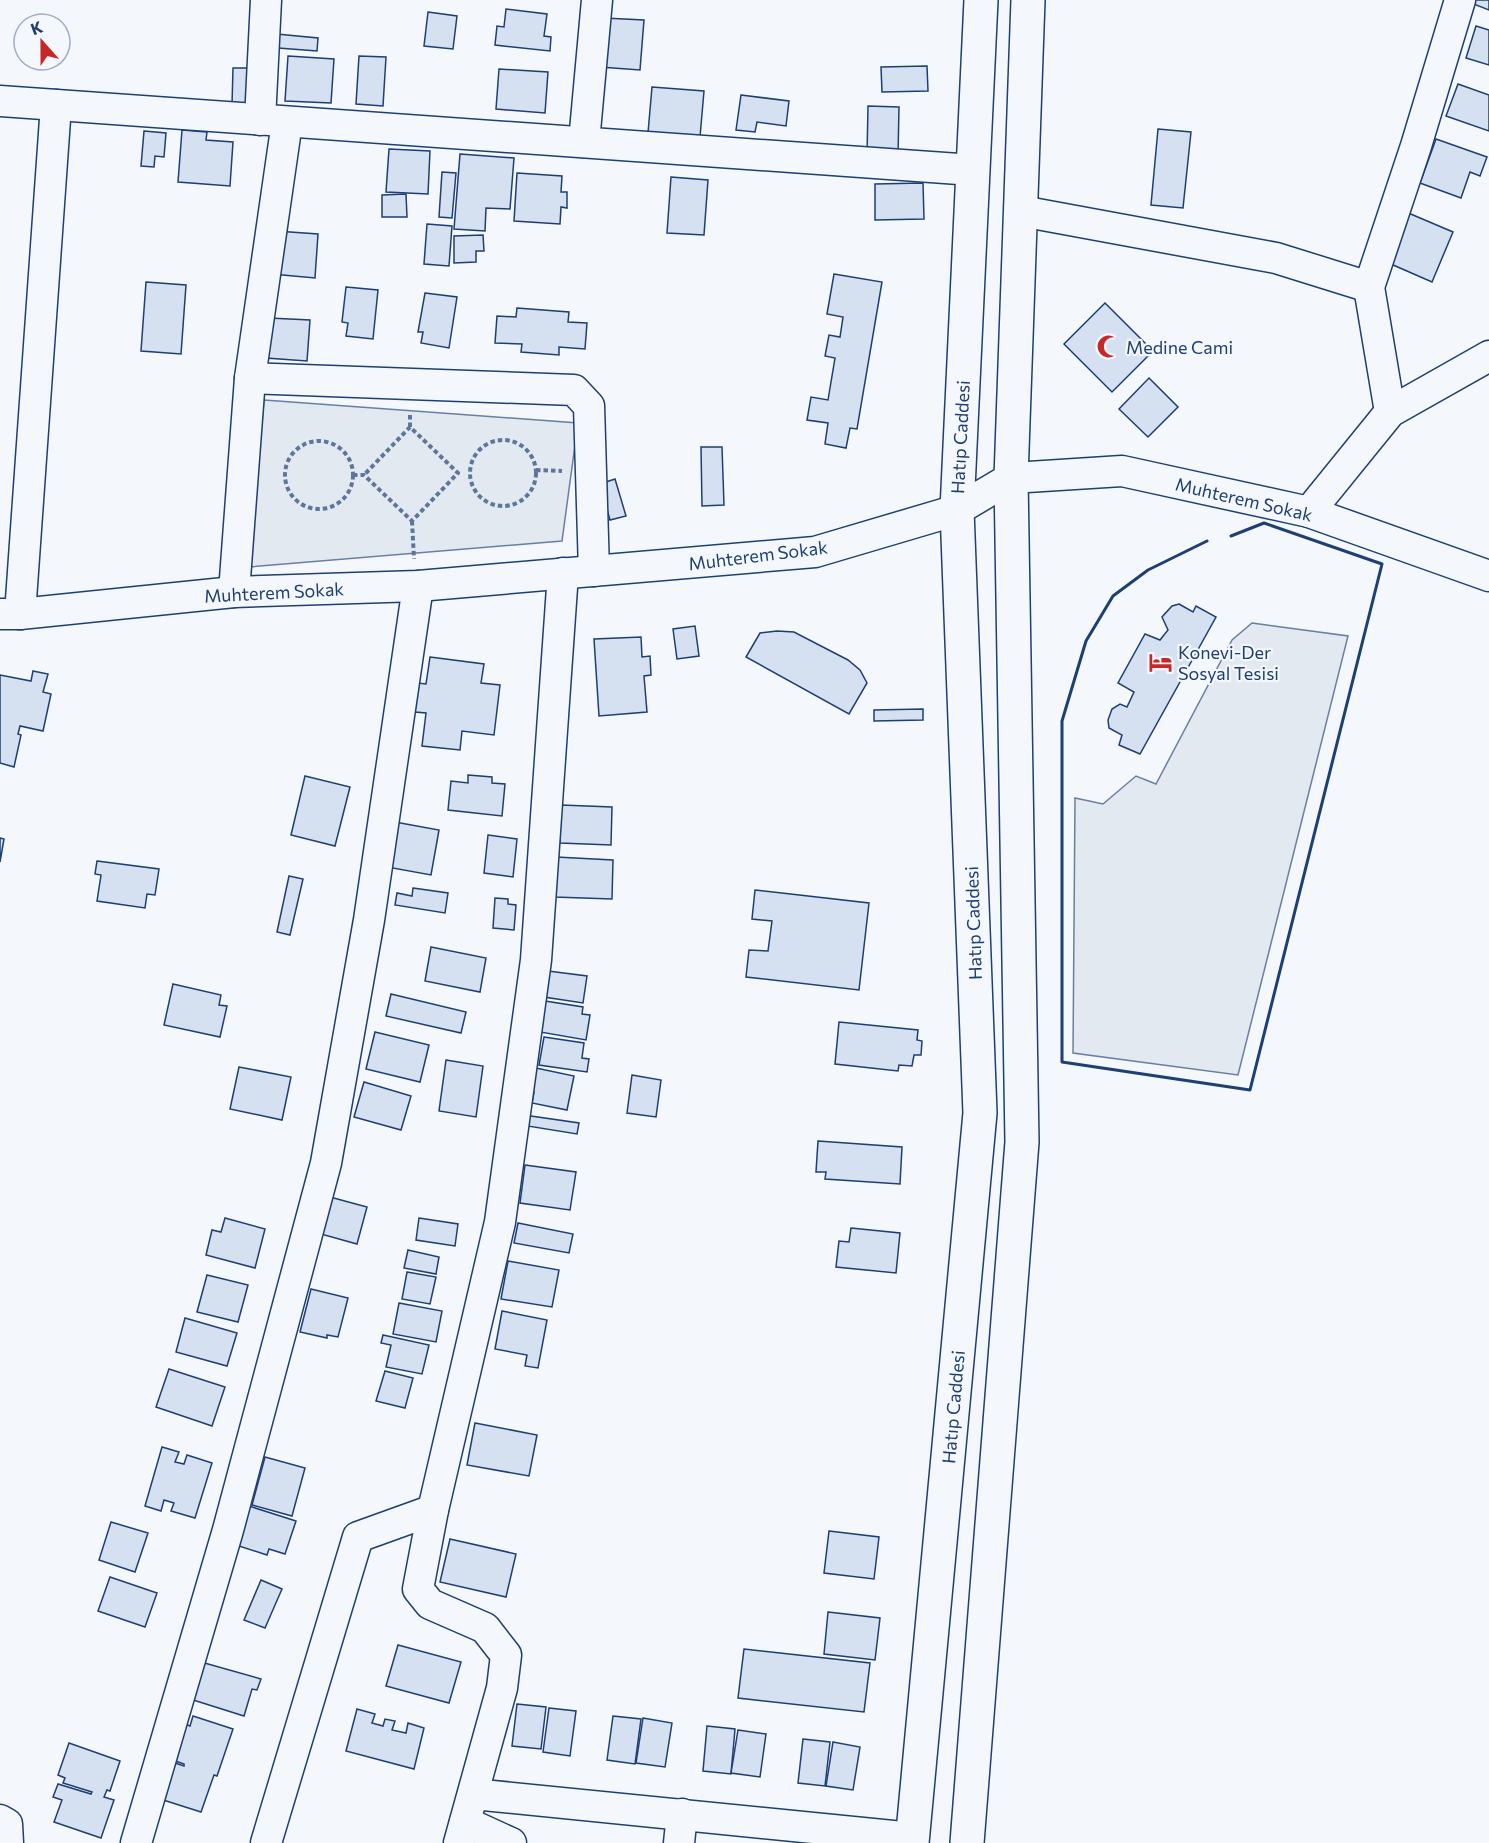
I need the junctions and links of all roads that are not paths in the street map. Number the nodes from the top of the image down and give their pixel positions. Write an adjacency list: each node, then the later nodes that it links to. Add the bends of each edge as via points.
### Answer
1 (266, 0): 8 (street)
2 (597, 0): 9 (street)
3 (981, 0): 10 (main road, Hatıp Caddesi)
4 (1028, 0): 11 (main road)
5 (1460, 0): 12 (street)
6 (0, 101): 7 (street)
7 (56, 105): 8 (street); 24 (street)
8 (274, 121): 9 (street); 14 (street)
9 (584, 141): 10 (street)
10 (973, 170): 17 (main road, Hatıp Caddesi)
11 (1021, 211): 12 (street, via 1276,258); 16 (main road)
12 (1369, 287): 15 (street)
13 (1489, 356): 15 (street)
14 (250, 378): 19 (street, via 574,390 590,406); 23 (street)
15 (1390, 412): 18 (street)
16 (1011, 478): 17 (street, Muhterem Sokak); 18 (street, Muhterem Sokak, via 1122,471); 34 (main road, via 1022,1142)
17 (957, 510): 19 (street, Muhterem Sokak, via 815,552); 29 (main road, Hatıp Caddesi, via 980,1113)
18 (1309, 512): 21 (street, Muhterem Sokak)
19 (594, 571): 20 (street, Muhterem Sokak)
20 (563, 573): 22 (street, Muhterem Sokak); 25 (street, via 536,960 502,1211)
21 (1489, 576)
22 (416, 586): 23 (street, Muhterem Sokak); 31 (street, via 369,920 326,1163 228,1530)
23 (234, 592): 24 (street, Muhterem Sokak)
24 (10, 614)
25 (433, 1510): 27 (street, via 418,1588 430,1604 485,1628 506,1655 502,1688); 32 (street, via 357,1537)
26 (0, 1820): 30 (street, via 7,1824)
27 (466, 1820): 28 (street); 33 (street)
28 (681, 1829): 29 (street)
29 (913, 1841)
30 (8, 1843)
31 (136, 1843)
32 (266, 1843)
33 (511, 1843)
34 (967, 1843)

